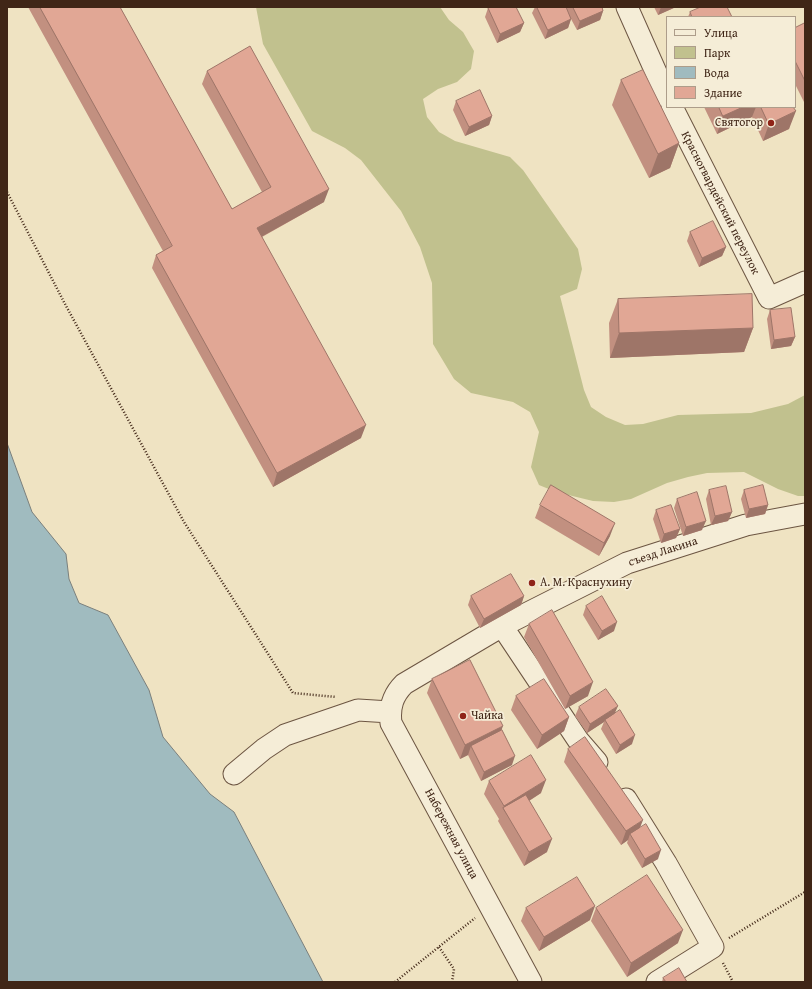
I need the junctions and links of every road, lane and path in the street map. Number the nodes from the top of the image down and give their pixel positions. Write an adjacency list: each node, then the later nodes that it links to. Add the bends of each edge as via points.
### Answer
1 (627, 7): 2 (street)
2 (666, 95)
3 (673, 108): 5 (street, Красногвардейский переулок, via 768,298)
4 (7, 192): 8 (path, via 184,522 293,693)
5 (805, 282)
6 (805, 514): 7 (street, съезд Лакина, via 746,526 627,563)
7 (502, 626): 9 (street, съезд Лакина, via 404,684 397,691); 14 (street, via 578,740 619,788 666,863)
8 (338, 697)
9 (390, 712): 10 (street, via 358,710 285,735); 12 (street, Набережная улица, via 391,723)
10 (234, 774)
11 (805, 892): 14 (path)
12 (490, 906): 13 (path); 17 (street, Набережная улица)
13 (439, 947): 15 (path); 16 (path, via 454,969)
14 (713, 947): 18 (street)
15 (395, 982)
16 (452, 982)
17 (531, 982)
18 (658, 982)

